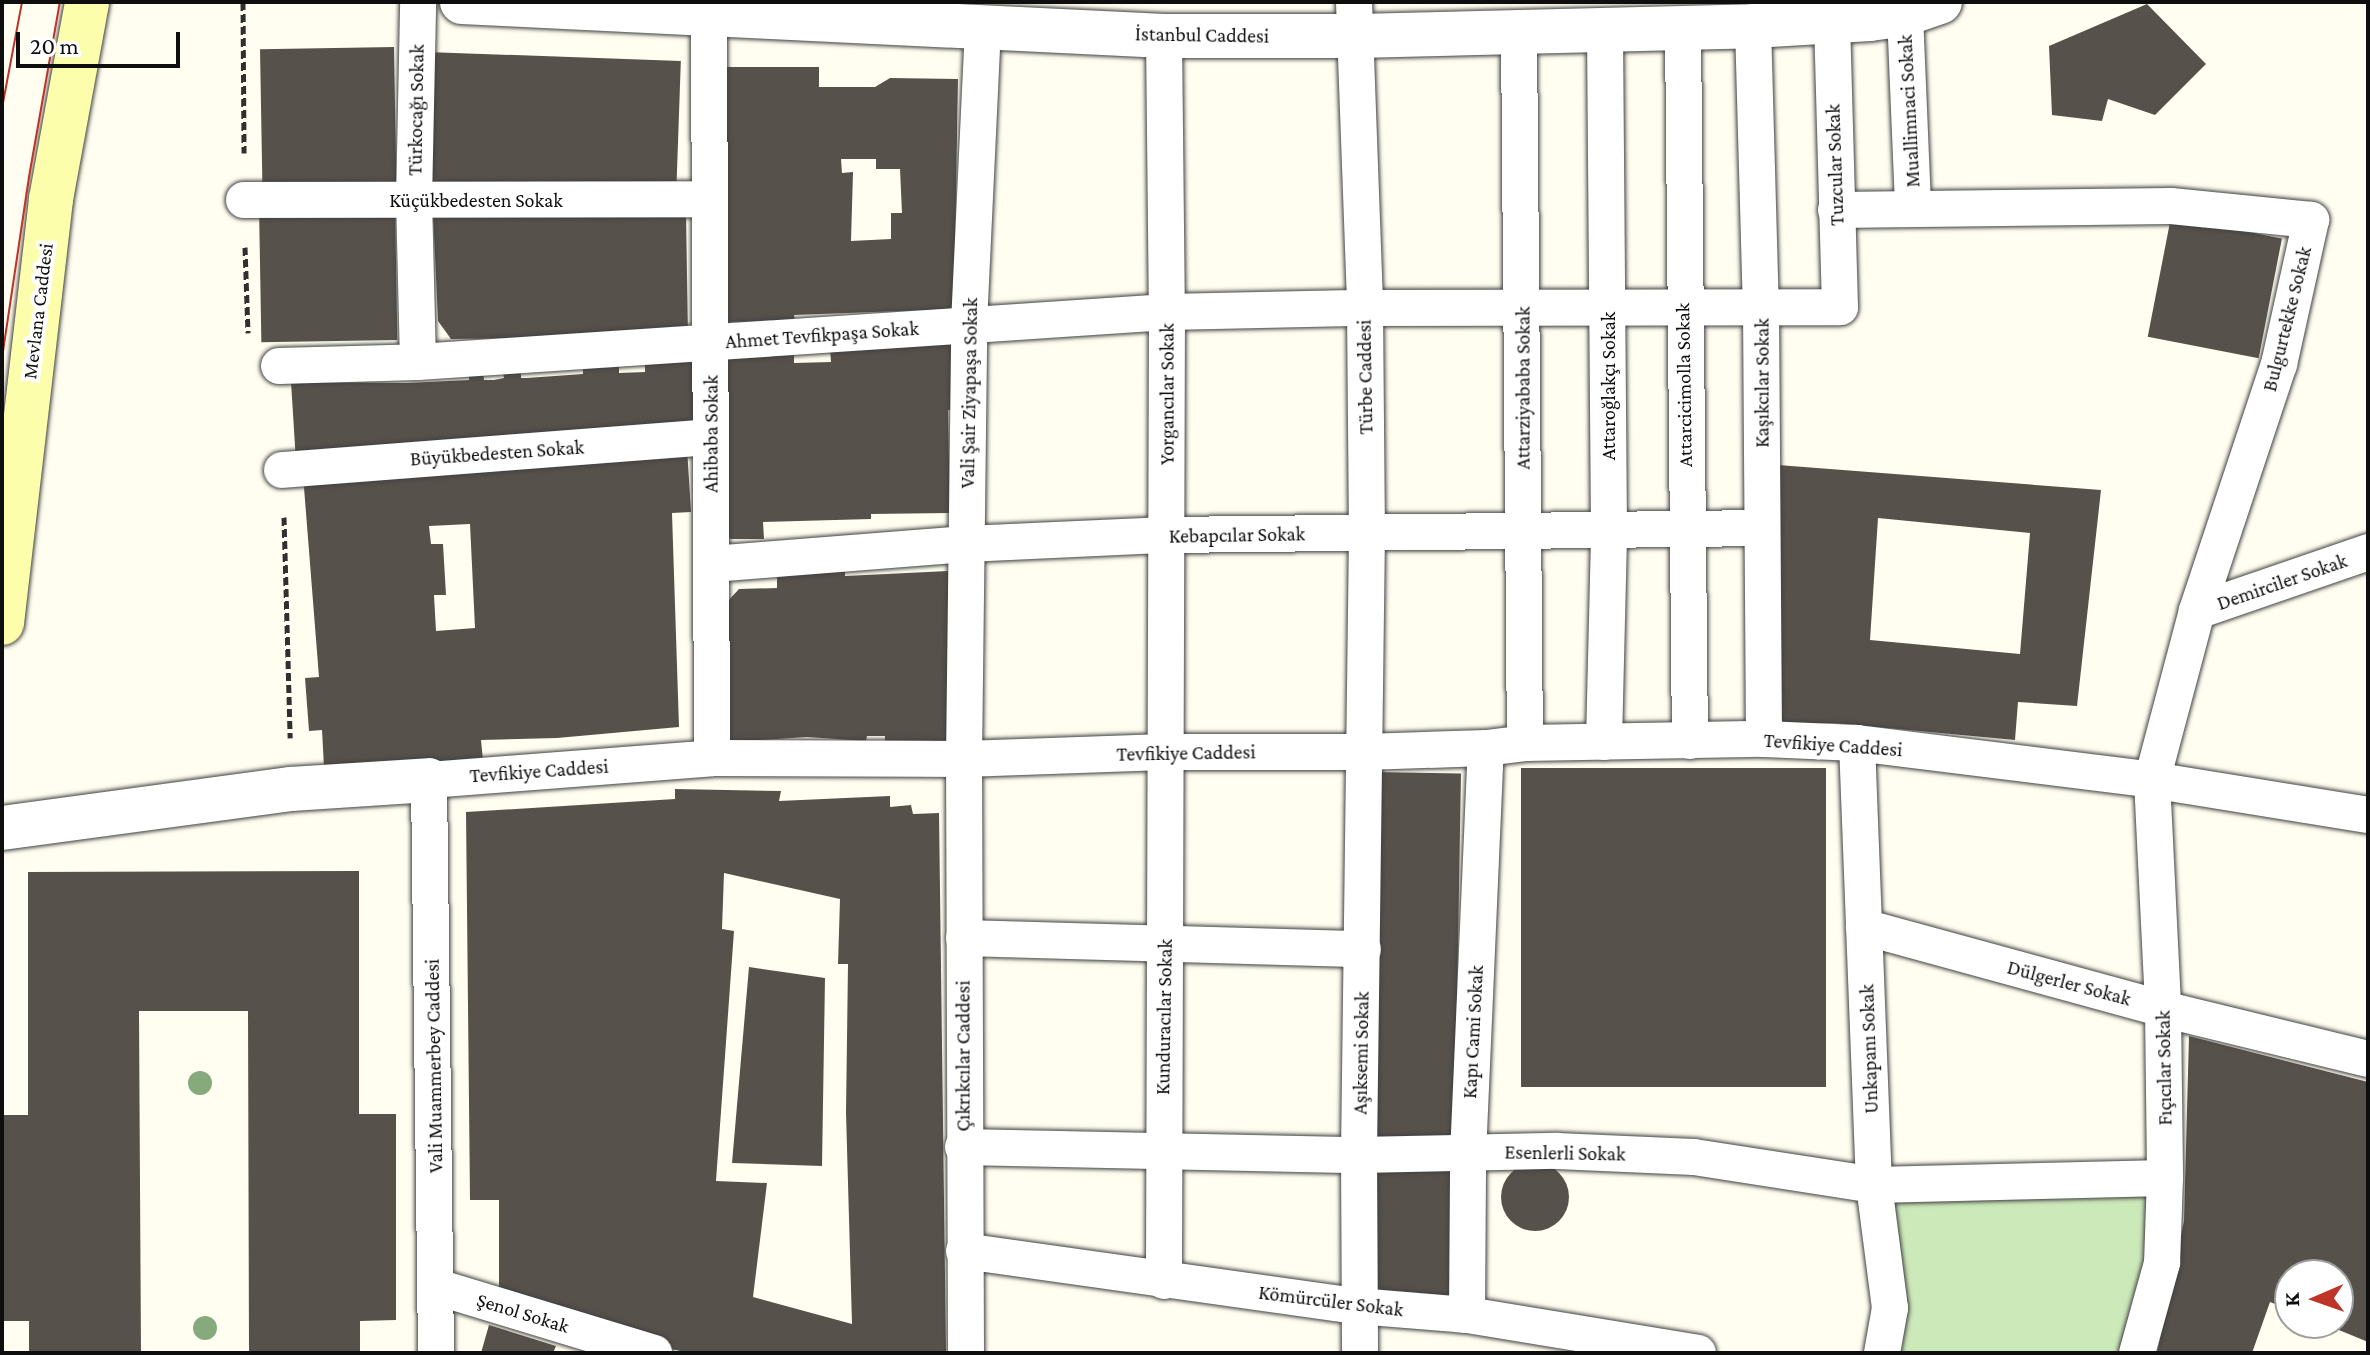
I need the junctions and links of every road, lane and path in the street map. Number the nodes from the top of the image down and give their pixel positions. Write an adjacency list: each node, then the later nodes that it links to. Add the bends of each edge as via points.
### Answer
1 (87, 2): 42 (main road, Mevlana Caddesi, via 51,199)
2 (418, 2): 16 (street, Türkocağı Sokak)
3 (462, 2): 5 (street, İstanbul Caddesi)
4 (1922, 8): 7 (street, İstanbul Caddesi); 17 (street, Muallimnaci Sokak)
5 (685, 10): 9 (street, İstanbul Caddesi); 14 (street, Ahibaba Sokak)
6 (1356, 19): 12 (street, İstanbul Caddesi); 13 (street, İstanbul Caddesi); 20 (street, Türbe Caddesi)
7 (1832, 22): 8 (street, İstanbul Caddesi); 18 (street, Tuzcular Sokak)
8 (1753, 26): 10 (street, İstanbul Caddesi); 22 (street, Kaşıkcılar Sokak)
9 (983, 27): 13 (street, İstanbul Caddesi); 26 (street, Vali Şair Ziyapaşa Sokak)
10 (1683, 29): 11 (street, İstanbul Caddesi); 21 (street, Attarcicimolla Sokak)
11 (1605, 30): 12 (street, İstanbul Caddesi); 24 (street, Attaroğlakçı Sokak)
12 (1519, 32): 23 (street, Attarziyababa Sokak)
13 (1164, 36): 25 (street, Yorgancılar Sokak)
14 (709, 199): 16 (street, Küçükbedesten Sokak); 27 (street, Ahibaba Sokak)
15 (244, 200): 16 (street, Küçükbedesten Sokak)
16 (414, 201): 28 (street, Türkocağı Sokak)
17 (1913, 208): 18 (street, Bulgurtekke Sokak); 41 (street, Bulgurtekke Sokak, via 2171,206 2311,220 2279,364)
18 (1836, 210): 19 (street, Tuzcular Sokak)
19 (1840, 307): 22 (street, Ahmet Tevfikpaşa Sokak)
20 (1365, 308): 23 (street, Ahmet Tevfikpaşa Sokak); 25 (street, Ahmet Tevfikpaşa Sokak); 36 (street, Türbe Caddesi)
21 (1683, 308): 22 (street, Ahmet Tevfikpaşa Sokak); 24 (street, Ahmet Tevfikpaşa Sokak); 34 (street, Attarcicimolla Sokak)
22 (1761, 308): 32 (street, Kaşıkcılar Sokak)
23 (1523, 309): 24 (street, Ahmet Tevfikpaşa Sokak); 35 (street, Attarziyababa Sokak)
24 (1608, 309): 33 (street, Attaroğlakçı Sokak)
25 (1167, 312): 26 (street, Ahmet Tevfikpaşa Sokak); 37 (street, Yorgancılar Sokak)
26 (969, 324): 27 (street, Ahmet Tevfikpaşa Sokak); 38 (street, Vali Şair Ziyapaşa Sokak)
27 (710, 343): 28 (street, Ahmet Tevfikpaşa Sokak); 30 (street, Ahibaba Sokak)
28 (418, 362): 29 (street, Ahmet Tevfikpaşa Sokak)
29 (279, 366)
30 (711, 437): 31 (street, Büyükbedesten Sokak); 40 (street, Ahibaba Sokak)
31 (282, 470)
32 (1762, 528): 34 (street, Kebapcılar Sokak); 43 (street, Kaşıkcılar Sokak)
33 (1609, 530): 34 (street, Kebapcılar Sokak); 35 (street, Kebapcılar Sokak); 45 (street, Attaroğlakçı Sokak)
34 (1686, 530): 44 (street, Attarcicimolla Sokak)
35 (1524, 531): 36 (street, Kebapcılar Sokak); 46 (street, Attarziyababa Sokak)
36 (1367, 533): 37 (street, Kebapcılar Sokak); 50 (street, Türbe Caddesi)
37 (1167, 535): 38 (street, Kebapcılar Sokak); 49 (street, Yorgancılar Sokak)
38 (966, 544): 40 (street, Kebapcılar Sokak); 52 (street, Vali Şair Ziyapaşa Sokak)
39 (2368, 552): 41 (street, Demirciler Sokak)
40 (712, 564): 51 (street, Ahibaba Sokak)
41 (2197, 611): 54 (street, Bulgurtekke Sokak)
42 (2, 623)
43 (1764, 739): 44 (street, Tevfikiye Caddesi); 47 (street, Tevfikiye Caddesi)
44 (1690, 741): 45 (street, Tevfikiye Caddesi)
45 (1604, 742): 46 (street, Tevfikiye Caddesi)
46 (1525, 743): 48 (street, Tevfikiye Caddesi)
47 (1857, 743): 54 (street, Tevfikiye Caddesi); 57 (street, Unkapanı Sokak)
48 (1486, 748): 50 (street, Tevfikiye Caddesi); 66 (street, Kapı Cami Sokak)
49 (1165, 752): 50 (street, Tevfikiye Caddesi); 52 (street, Tevfikiye Caddesi); 59 (street, Kunduracılar Sokak)
50 (1365, 752): 60 (street, Aşıksemi Sokak)
51 (712, 758): 52 (street, Tevfikiye Caddesi); 53 (street, Tevfikiye Caddesi)
52 (964, 759): 58 (street, Çıkrıkcılar Caddesi)
53 (429, 780): 56 (street, Tevfikiye Caddesi, via 291,789); 71 (street, Vali Muammerbey Caddesi)
54 (2152, 780): 55 (street, Tevfikiye Caddesi); 61 (street, Fıçıcılar Sokak)
55 (2368, 815)
56 (2, 828)
57 (1864, 927): 61 (street, Dülgerler Sokak); 68 (street, Unkapanı Sokak)
58 (964, 938): 59 (street); 63 (street, Çıkrıkcılar Caddesi)
59 (1165, 945): 60 (street); 64 (street, Kunduracılar Sokak)
60 (1363, 949): 65 (street, Aşıksemi Sokak)
61 (2163, 1009): 62 (street, Dülgerler Sokak); 67 (street, Fıçıcılar Sokak)
62 (2368, 1059)
63 (963, 1147): 64 (street, Esenlerli Sokak); 69 (street, Çıkrıkcılar Caddesi)
64 (1163, 1153): 65 (street, Esenlerli Sokak); 70 (street, Kunduracılar Sokak)
65 (1359, 1155): 66 (street, Esenlerli Sokak); 72 (street, Aşıksemi Sokak)
66 (1468, 1156): 68 (street, Esenlerli Sokak, via 1516,1150 1694,1157); 73 (street, Kapı Cami Sokak)
67 (2165, 1178): 68 (street, Esenlerli Sokak); 80 (street, Fıçıcılar Sokak, via 2162,1263)
68 (1874, 1185): 79 (street, Unkapanı Sokak, via 1890,1308)
69 (964, 1251): 70 (street, Kömürcüler Sokak); 76 (street, Çıkrıkcılar Caddesi)
70 (1164, 1281): 72 (street, Kömürcüler Sokak)
71 (437, 1287): 74 (street, Vali Muammerbey Caddesi); 75 (street, Şenol Sokak)
72 (1357, 1306): 73 (street, Kömürcüler Sokak); 77 (street, Aşıksemi Sokak)
73 (1467, 1315): 78 (street, Kömürcüler Sokak)
74 (436, 1353)
75 (654, 1353)
76 (966, 1353)
77 (1360, 1353)
78 (1698, 1353)
79 (1882, 1353)
80 (2137, 1353)

